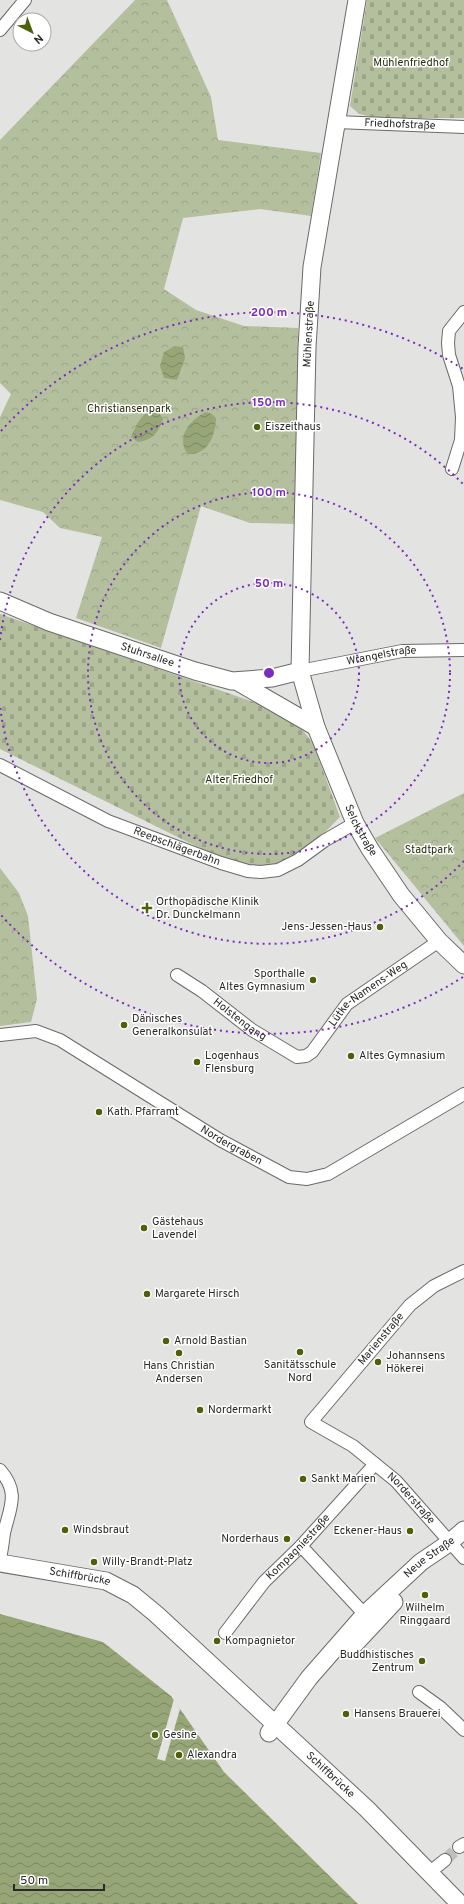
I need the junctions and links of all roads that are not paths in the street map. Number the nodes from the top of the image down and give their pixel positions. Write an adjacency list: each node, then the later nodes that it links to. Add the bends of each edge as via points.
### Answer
1 (25, 0): 3 (street)
2 (357, 0): 4 (main road, Mühlenstraße)
3 (0, 30)
4 (336, 122): 5 (street, Friedhofstraße); 10 (main road, Mühlenstraße, via 312,274 307,347)
5 (464, 127)
6 (464, 312): 7 (street, via 449,331 448,343 449,355 460,386 462,417 461,440)
7 (452, 469)
8 (0, 601): 11 (main road, Stuhrsallee, via 49,622 195,671)
9 (464, 650): 10 (street, Wrangelstraße, via 402,651)
10 (300, 671): 11 (main road, Stuhrsallee, via 272,678); 12 (main road, Selckstraße)
11 (238, 682): 12 (main road)
12 (316, 727): 14 (main road, Selckstraße)
13 (0, 765): 14 (street, Reepschlägerbahn, via 108,821 248,871 278,870 298,860)
14 (354, 823): 15 (main road, Selckstraße, via 401,895)
15 (439, 941): 16 (main road, Selckstraße); 19 (street, Lütke-Namens-Weg, via 347,1004 312,1052)
16 (464, 965)
17 (177, 975): 19 (street, Holstengang, via 252,1030 297,1057)
18 (0, 1035): 20 (street, Nordergraben, via 36,1032 54,1037 220,1140 288,1177 307,1180 328,1174)
19 (306, 1056)
20 (464, 1094)
21 (462, 1272): 22 (street, Marienstraße, via 434,1286 410,1304)
22 (311, 1422): 23 (street, Norderstraße, via 353,1446)
23 (375, 1464): 26 (street, Norderstraße, via 396,1481); 27 (street, Kompagniestraße)
24 (0, 1470): 28 (street, via 12,1490 13,1503)
25 (464, 1530): 26 (main road, Neue Straße)
26 (450, 1543): 29 (street, Norderstraße); 31 (main road, Neue Straße, via 421,1562)
27 (301, 1546): 31 (street); 32 (street, Kompagniestraße, via 264,1582)
28 (0, 1558)
29 (464, 1558)
30 (0, 1563): 34 (main road, Schiffbrücke, via 48,1570 103,1591 126,1604 148,1621 193,1665)
31 (369, 1618): 34 (main road, Neue Straße, via 317,1687)
32 (225, 1633)
33 (419, 1692): 35 (street)
34 (272, 1729): 37 (main road, Schiffbrücke, via 367,1809); 38 (main road, Schiffbrücke)
35 (464, 1730)
36 (445, 1860): 37 (street)
37 (430, 1872): 39 (main road, Schiffbrücke)
38 (444, 1904)
39 (460, 1904)

